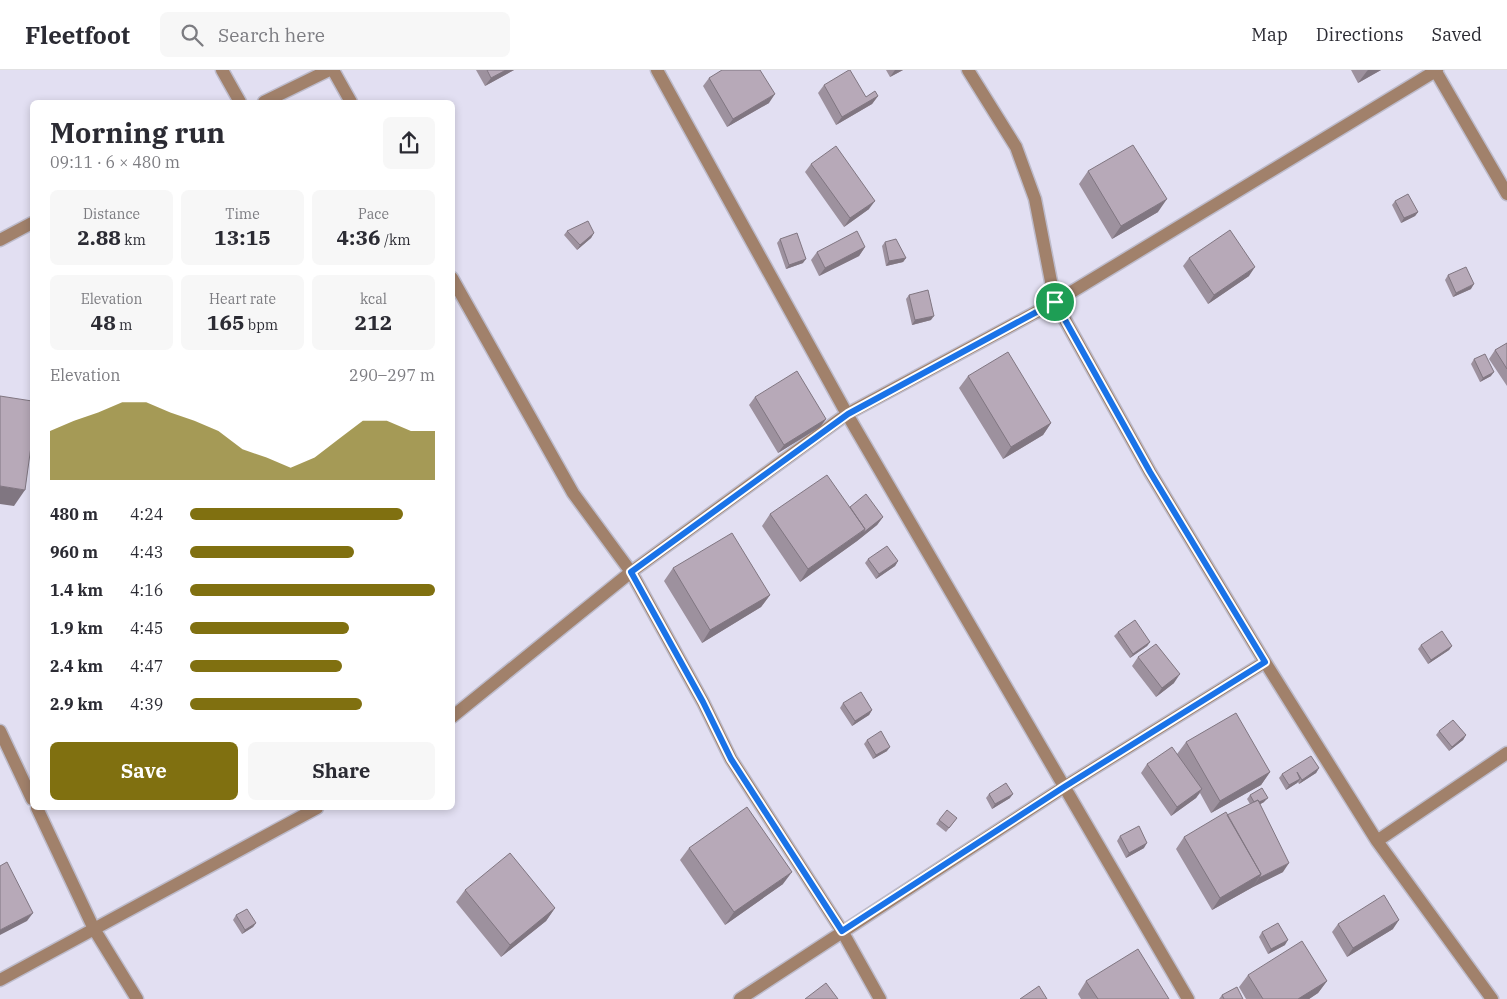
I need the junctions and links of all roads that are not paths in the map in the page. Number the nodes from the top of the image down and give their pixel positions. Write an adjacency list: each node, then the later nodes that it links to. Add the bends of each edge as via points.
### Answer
1 (222, 70): 6 (street)
2 (331, 70): 7 (street); 8 (street)
3 (657, 70): 14 (street)
4 (968, 70): 13 (street, via 1016,147 1035,200)
5 (1436, 70): 9 (street); 13 (street)
6 (239, 100)
7 (268, 100)
8 (350, 100)
9 (1507, 194)
10 (30, 224): 11 (street)
11 (0, 240)
12 (455, 283): 15 (street, via 573,493)
13 (1055, 302): 14 (street); 16 (street, via 1150,472)
14 (848, 414): 15 (street); 20 (street)
15 (631, 572): 17 (street); 26 (street, via 731,759)
16 (1265, 662): 20 (street); 24 (street)
17 (455, 715)
18 (0, 731): 21 (street)
19 (1507, 753): 24 (street)
20 (1064, 787): 26 (street); 31 (street)
21 (30, 795)
22 (38, 810): 25 (street)
23 (313, 810): 25 (street)
24 (1377, 841): 32 (street)
25 (94, 929): 27 (street); 28 (street)
26 (842, 931): 29 (street); 30 (street)
27 (0, 980)
28 (137, 999)
29 (740, 999)
30 (880, 999)
31 (1188, 999)
32 (1492, 999)

